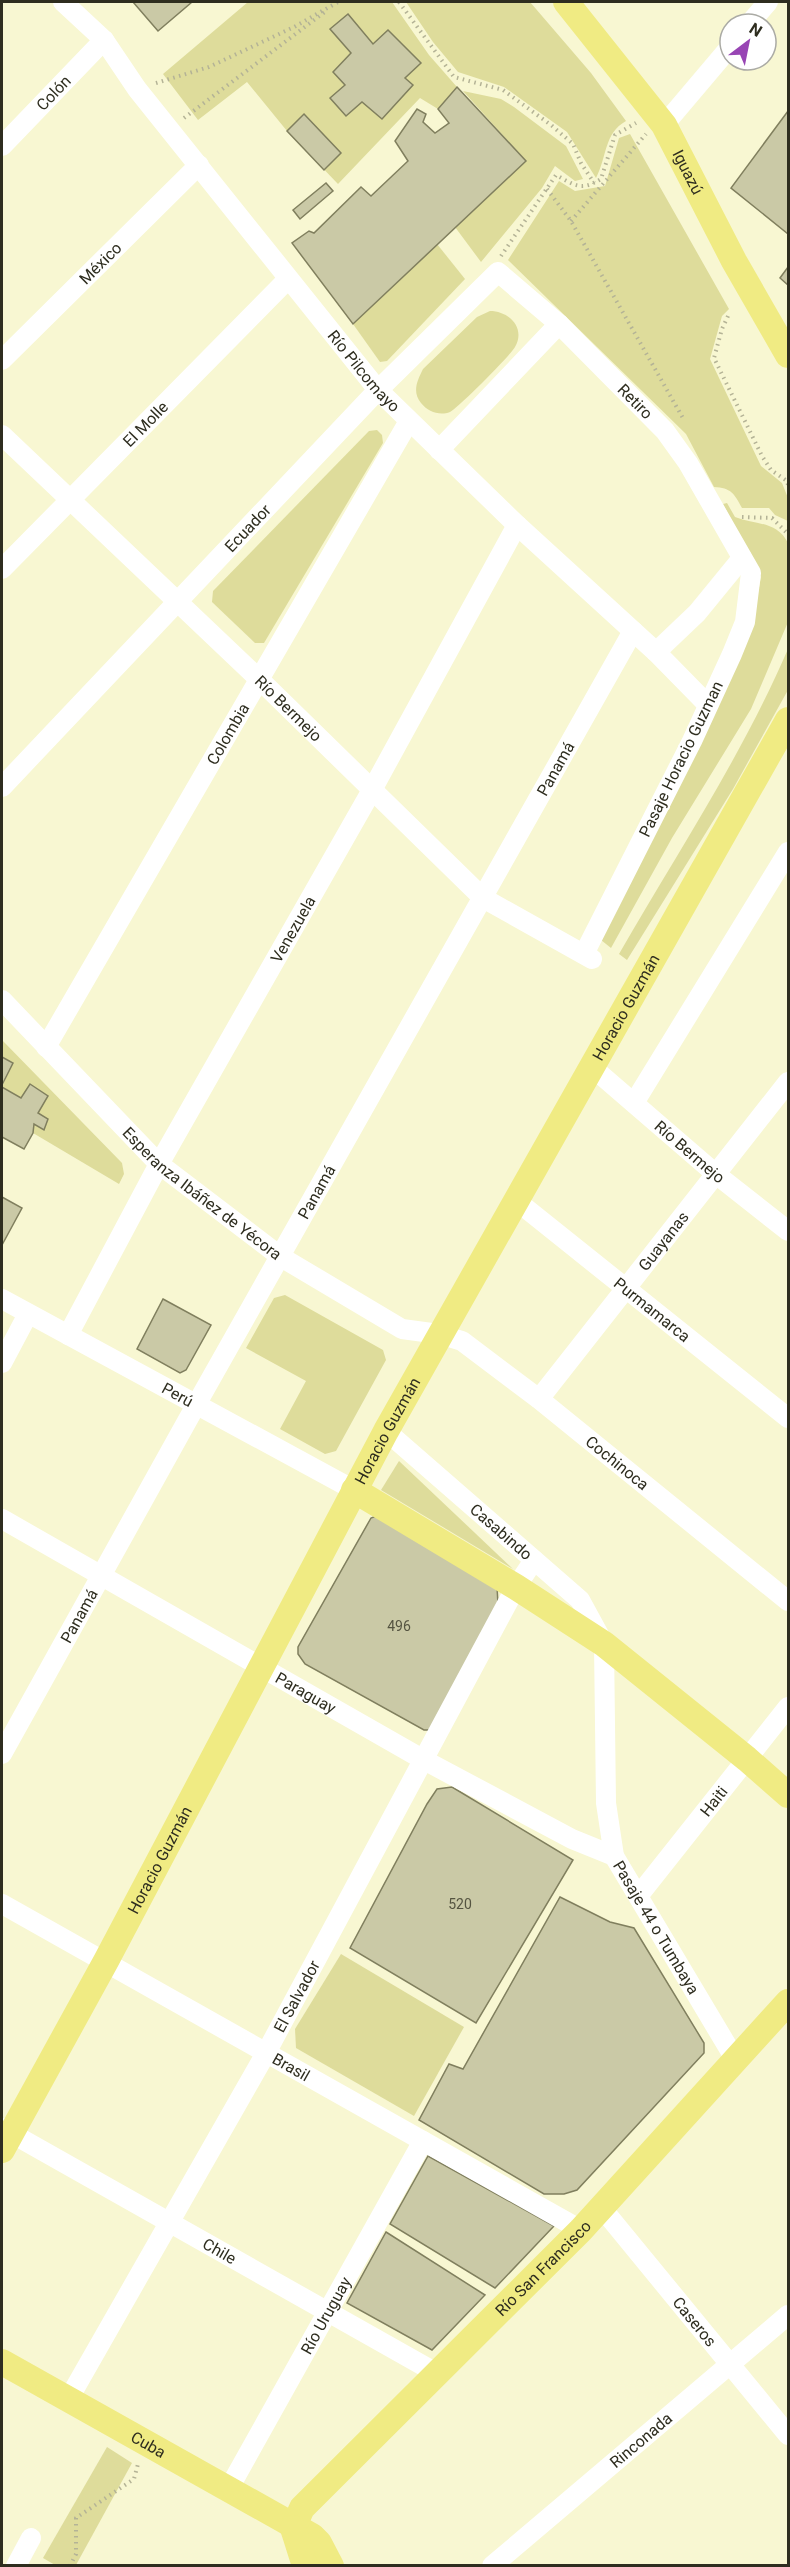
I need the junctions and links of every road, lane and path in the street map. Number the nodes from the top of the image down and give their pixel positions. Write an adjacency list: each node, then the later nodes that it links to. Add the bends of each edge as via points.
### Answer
1 (63, 2): 5 (street, Río Pilcomayo)
2 (339, 2): 7 (path, via 208,67); 10 (path)
3 (399, 2): 13 (path, via 454,77 503,90 551,125 573,144)
4 (566, 2): 9 (main road, Iguazú)
5 (104, 40): 7 (street, Río Pilcomayo); 11 (street, Colón)
6 (718, 60): 9 (street)
7 (137, 89): 10 (street, Río Pilcomayo)
8 (633, 126): 13 (path, via 615,135 601,179)
9 (658, 126): 15 (path); 20 (main road, Iguazú)
10 (170, 129): 12 (street, Río Pilcomayo)
11 (2, 146)
12 (199, 165): 17 (street, Río Pilcomayo); 21 (street, México)
13 (594, 183): 14 (path, via 577,186 556,175)
14 (547, 189): 15 (path); 16 (path, via 502,253)
15 (571, 221): 24 (path)
16 (498, 272): 19 (street, Retiro); 22 (street, Ecuador)
17 (288, 279): 22 (street, Río Pilcomayo); 28 (street, El Molle)
18 (728, 316): 27 (path, via 714,358 762,456 771,470)
19 (559, 324): 26 (street); 32 (street, Retiro, via 664,431 688,463)
20 (789, 355)
21 (2, 360)
22 (378, 390): 23 (street, Río Pilcomayo); 34 (street, Ecuador)
23 (409, 421): 26 (street, Río Pilcomayo); 37 (street, Colombia)
24 (686, 424)
25 (2, 435): 28 (street, Río Bermejo)
26 (439, 450): 30 (street, Río Pilcomayo)
27 (788, 482)
28 (69, 501): 33 (street, El Molle); 34 (street, Río Bermejo)
29 (738, 513): 31 (path, via 744,518 772,518)
30 (517, 525): 35 (street, Río Pilcomayo); 41 (street, Venezuela)
31 (789, 534)
32 (742, 558): 36 (street, via 698,613); 38 (street, Pasaje Horacio Guzman, via 751,573 745,622)
33 (2, 569)
34 (176, 601): 37 (street, Río Bermejo); 40 (street, Ecuador)
35 (633, 631): 36 (street, Río Pilcomayo); 43 (street, Panamá)
36 (656, 652): 38 (street, Río Pilcomayo)
37 (261, 681): 41 (street, Río Bermejo); 46 (street, Colombia)
38 (707, 704): 44 (street, Pasaje Horacio Guzman)
39 (789, 720): 47 (main road, Horacio Guzmán)
40 (2, 787)
41 (372, 790): 43 (street, Río Bermejo); 50 (street, Venezuela)
42 (789, 852): 49 (street)
43 (483, 898): 44 (street, Río Bermejo); 54 (street, Panamá)
44 (588, 957)
45 (2, 1000): 46 (street, Esperanza Ibáñez de Yécora)
46 (46, 1047): 50 (street, Esperanza Ibáñez de Yécora)
47 (593, 1068): 49 (street, Río Bermejo); 52 (main road, Horacio Guzmán)
48 (789, 1082): 51 (street, Guayanas)
49 (634, 1103): 51 (street, Río Bermejo)
50 (159, 1164): 54 (street, Esperanza Ibáñez de Yécora); 59 (street, Venezuela)
51 (717, 1175): 53 (street, Río Bermejo); 55 (street, Guayanas)
52 (518, 1202): 55 (street, Purmamarca); 58 (main road, Horacio Guzmán)
53 (789, 1231)
54 (281, 1257): 58 (street, Esperanza Ibáñez de Yécora, via 402,1329); 62 (street, Panamá)
55 (625, 1288): 61 (street, Guayanas); 63 (street, Purmamarca)
56 (2, 1299): 57 (street, Perú)
57 (28, 1314): 59 (street, Perú); 60 (street)
58 (439, 1334): 61 (street, Cochinoca, via 462,1341); 64 (main road, Horacio Guzmán)
59 (68, 1335): 62 (street, Perú)
60 (2, 1363)
61 (539, 1399): 70 (street, Cochinoca)
62 (196, 1405): 65 (street, Perú); 68 (street, Panamá)
63 (789, 1418)
64 (386, 1431): 65 (main road, Horacio Guzmán); 67 (street, Casabindo)
65 (354, 1491): 69 (main road, Casabindo); 72 (main road, Horacio Guzmán)
66 (2, 1519): 68 (street, Paraguay)
67 (534, 1560): 69 (street, El Salvador); 71 (street, Casabindo, via 580,1600)
68 (101, 1575): 72 (street, Paraguay); 74 (street, Panamá)
69 (516, 1587): 71 (main road, Casabindo); 76 (street, El Salvador)
70 (789, 1601)
71 (604, 1644): 75 (main road, Casabindo); 78 (street, Pasaje 44 o Tumbaya, via 606,1803)
72 (262, 1668): 76 (street, Paraguay); 81 (main road, Horacio Guzmán)
73 (789, 1707): 75 (street, Haiti)
74 (2, 1754)
75 (747, 1759): 77 (main road, Casabindo); 79 (street, Haiti)
76 (424, 1760): 78 (street, Paraguay, via 572,1839); 83 (street, El Salvador)
77 (789, 1796)
78 (614, 1856): 79 (street, Pasaje 44 o Tumbaya)
79 (639, 1895): 84 (street, Pasaje 44 o Tumbaya)
80 (2, 1904): 81 (street, Brasil)
81 (106, 1961): 83 (street, Brasil); 85 (main road, Horacio Guzmán)
82 (789, 2002): 84 (main road, Río San Francisco)
83 (266, 2053): 86 (street, Brasil); 88 (street, El Salvador)
84 (735, 2058): 87 (main road, Río San Francisco)
85 (5, 2137): 88 (street, Chile)
86 (423, 2141): 89 (street, Brasil); 90 (street, Río Uruguay)
87 (601, 2207): 89 (main road, Río San Francisco); 93 (street, Caseros)
88 (169, 2223): 90 (street, Chile); 95 (street, El Salvador)
89 (581, 2230): 94 (main road, Río San Francisco)
90 (329, 2312): 94 (street, Chile); 98 (street, Río Uruguay)
91 (789, 2315): 93 (street, Rinconada)
92 (2, 2362): 95 (main road, Cuba)
93 (730, 2364): 96 (street, Caseros); 105 (street, Rinconada)
94 (438, 2374): 99 (main road, Río San Francisco, via 302,2508)
95 (68, 2400): 97 (main road, Cuba)
96 (789, 2435)
97 (143, 2443): 98 (main road, Cuba); 102 (path, via 134,2479 76,2518 76,2554)
98 (228, 2490): 99 (main road, Cuba)
99 (293, 2528): 103 (main road); 104 (main road, Cuba, via 312,2536)
100 (31, 2538): 101 (street)
101 (16, 2565)
102 (70, 2565)
103 (305, 2565)
104 (331, 2565)
105 (492, 2565)

